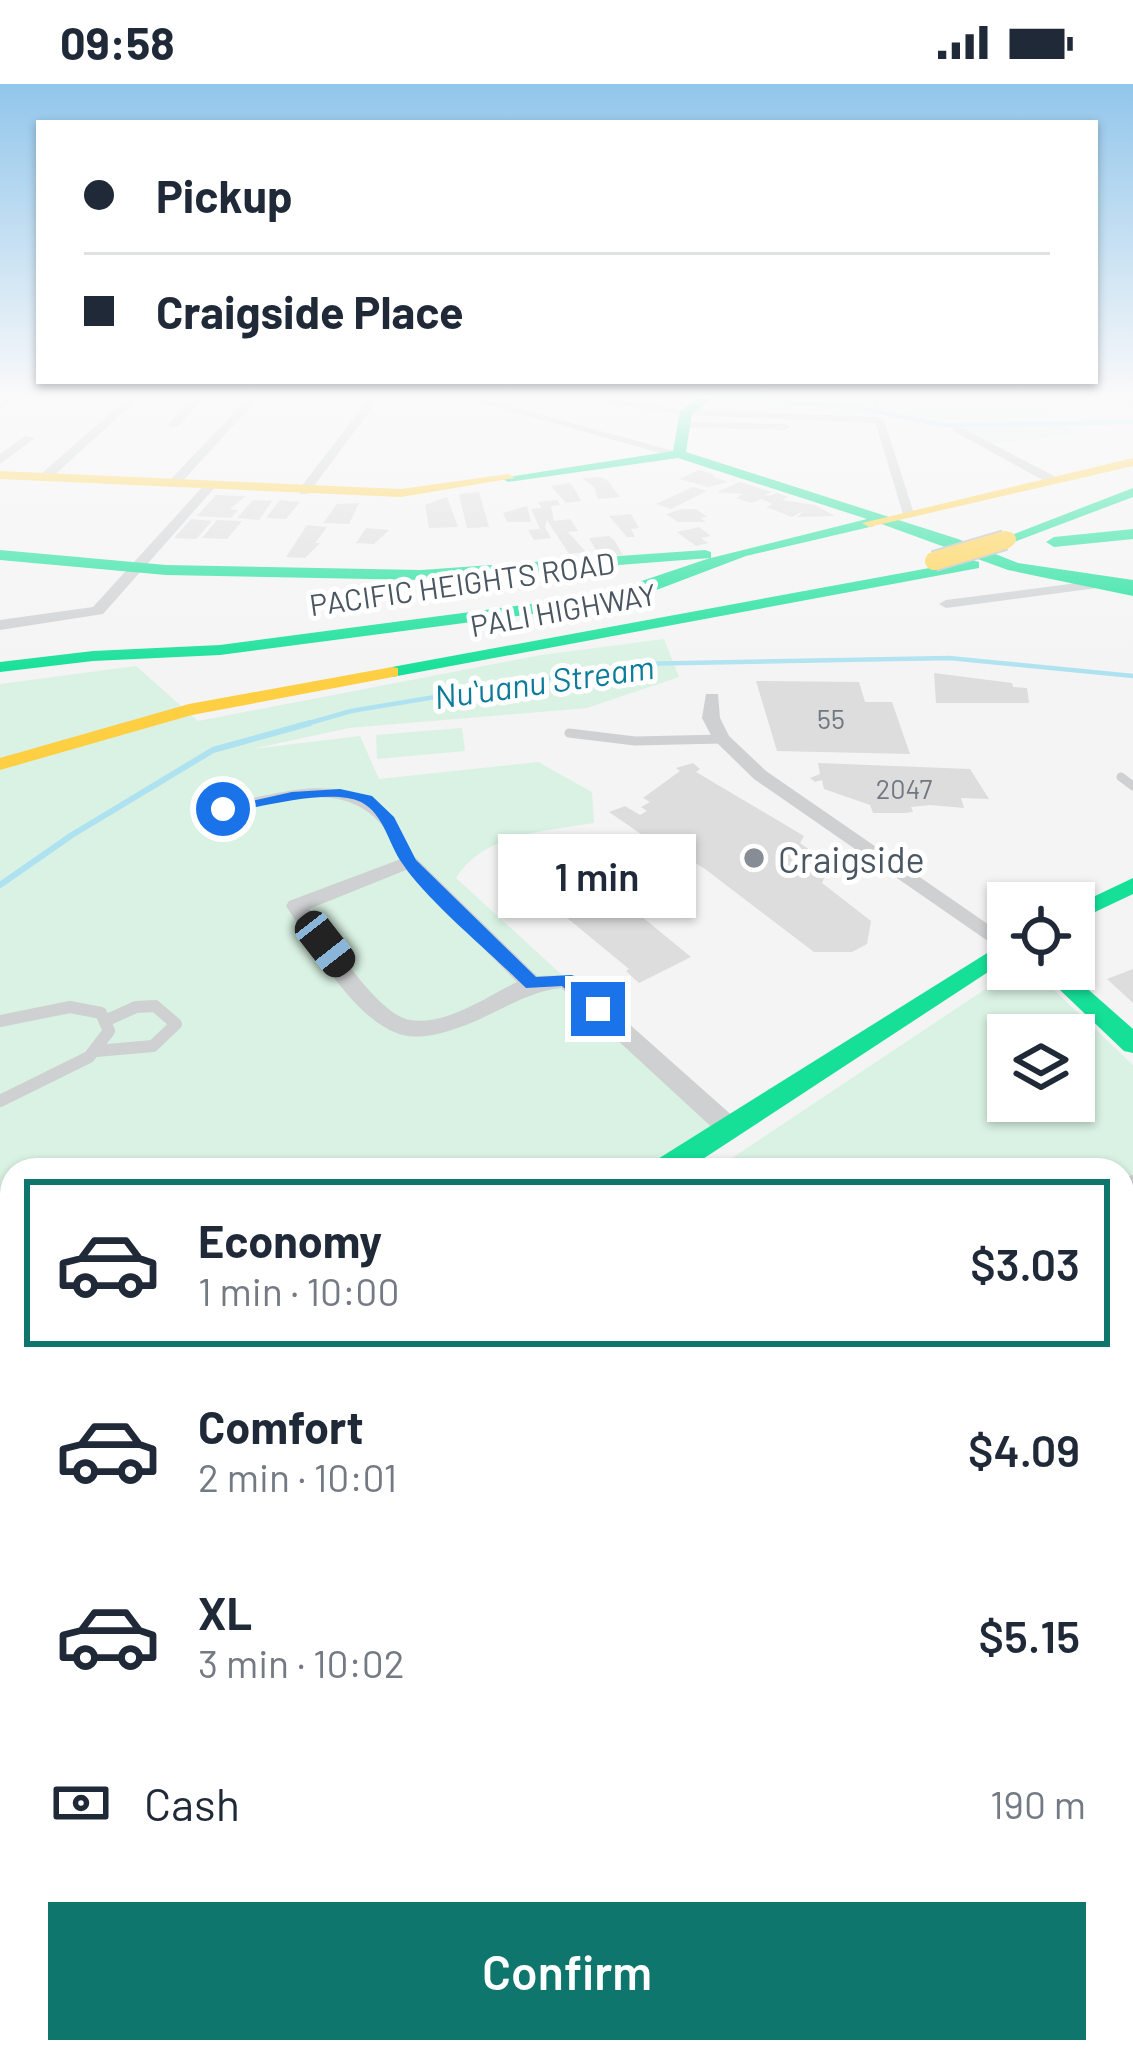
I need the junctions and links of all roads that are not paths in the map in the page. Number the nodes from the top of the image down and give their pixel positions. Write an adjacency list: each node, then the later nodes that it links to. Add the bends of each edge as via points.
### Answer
1 (207, 489): 17 (street)
2 (279, 489): 7 (main road)
3 (436, 489): 7 (main road)
4 (801, 489): 10 (main road)
5 (891, 489): 10 (street)
6 (1012, 489): 10 (main road, PACIFIC HEIGHTS ROAD)
7 (304, 491)
8 (1133, 492): 13 (main road, PALI HIGHWAY)
9 (1133, 507): 13 (main road, PALI HIGHWAY)
10 (896, 517): 12 (main road, PACIFIC HEIGHTS ROAD); 15 (main road)
11 (1133, 534): 13 (main road)
12 (741, 553): 16 (main road); 18 (main road, PACIFIC HEIGHTS ROAD)
13 (1025, 553): 15 (main road, PALI HIGHWAY, bridge); 15 (main road); 19 (main road); 20 (main road)
14 (0, 555): 17 (main road)
15 (946, 558): 27 (main road, PALI HIGHWAY, via 181,696); 28 (main road, PALI HIGHWAY, via 189,710)
16 (644, 560): 17 (main road, via 453,575); 18 (main road, via 668,561)
17 (133, 567): 22 (street, via 98,610)
18 (676, 578): 23 (main road, PACIFIC HEIGHTS ROAD, via 505,615)
19 (1092, 585): 20 (main road); 21 (street)
20 (1133, 588)
21 (946, 604)
22 (0, 625)
23 (0, 668)
24 (712, 698): 26 (street)
25 (569, 733): 26 (lane)
26 (722, 739): 35 (street, via 760,775)
27 (0, 746)
28 (0, 764)
29 (1121, 777): 30 (lane)
30 (1133, 786)
31 (223, 809): 32 (lane, via 292,796 366,799 388,820)
32 (410, 862): 37 (street); 37 (street, via 296,906 384,1019 431,1026)
33 (1133, 885): 34 (main road)
34 (1095, 904)
35 (987, 933)
36 (987, 961): 44 (main road)
37 (532, 984): 44 (street, via 566,980)
38 (1074, 990): 41 (main road)
39 (107, 1019): 40 (lane, via 70,1007); 42 (lane, via 109,1031); 42 (lane, via 154,1005 176,1024 152,1046)
40 (0, 1021)
41 (1133, 1043)
42 (95, 1051): 43 (lane)
43 (0, 1101)
44 (727, 1126): 45 (main road)
45 (680, 1158)

